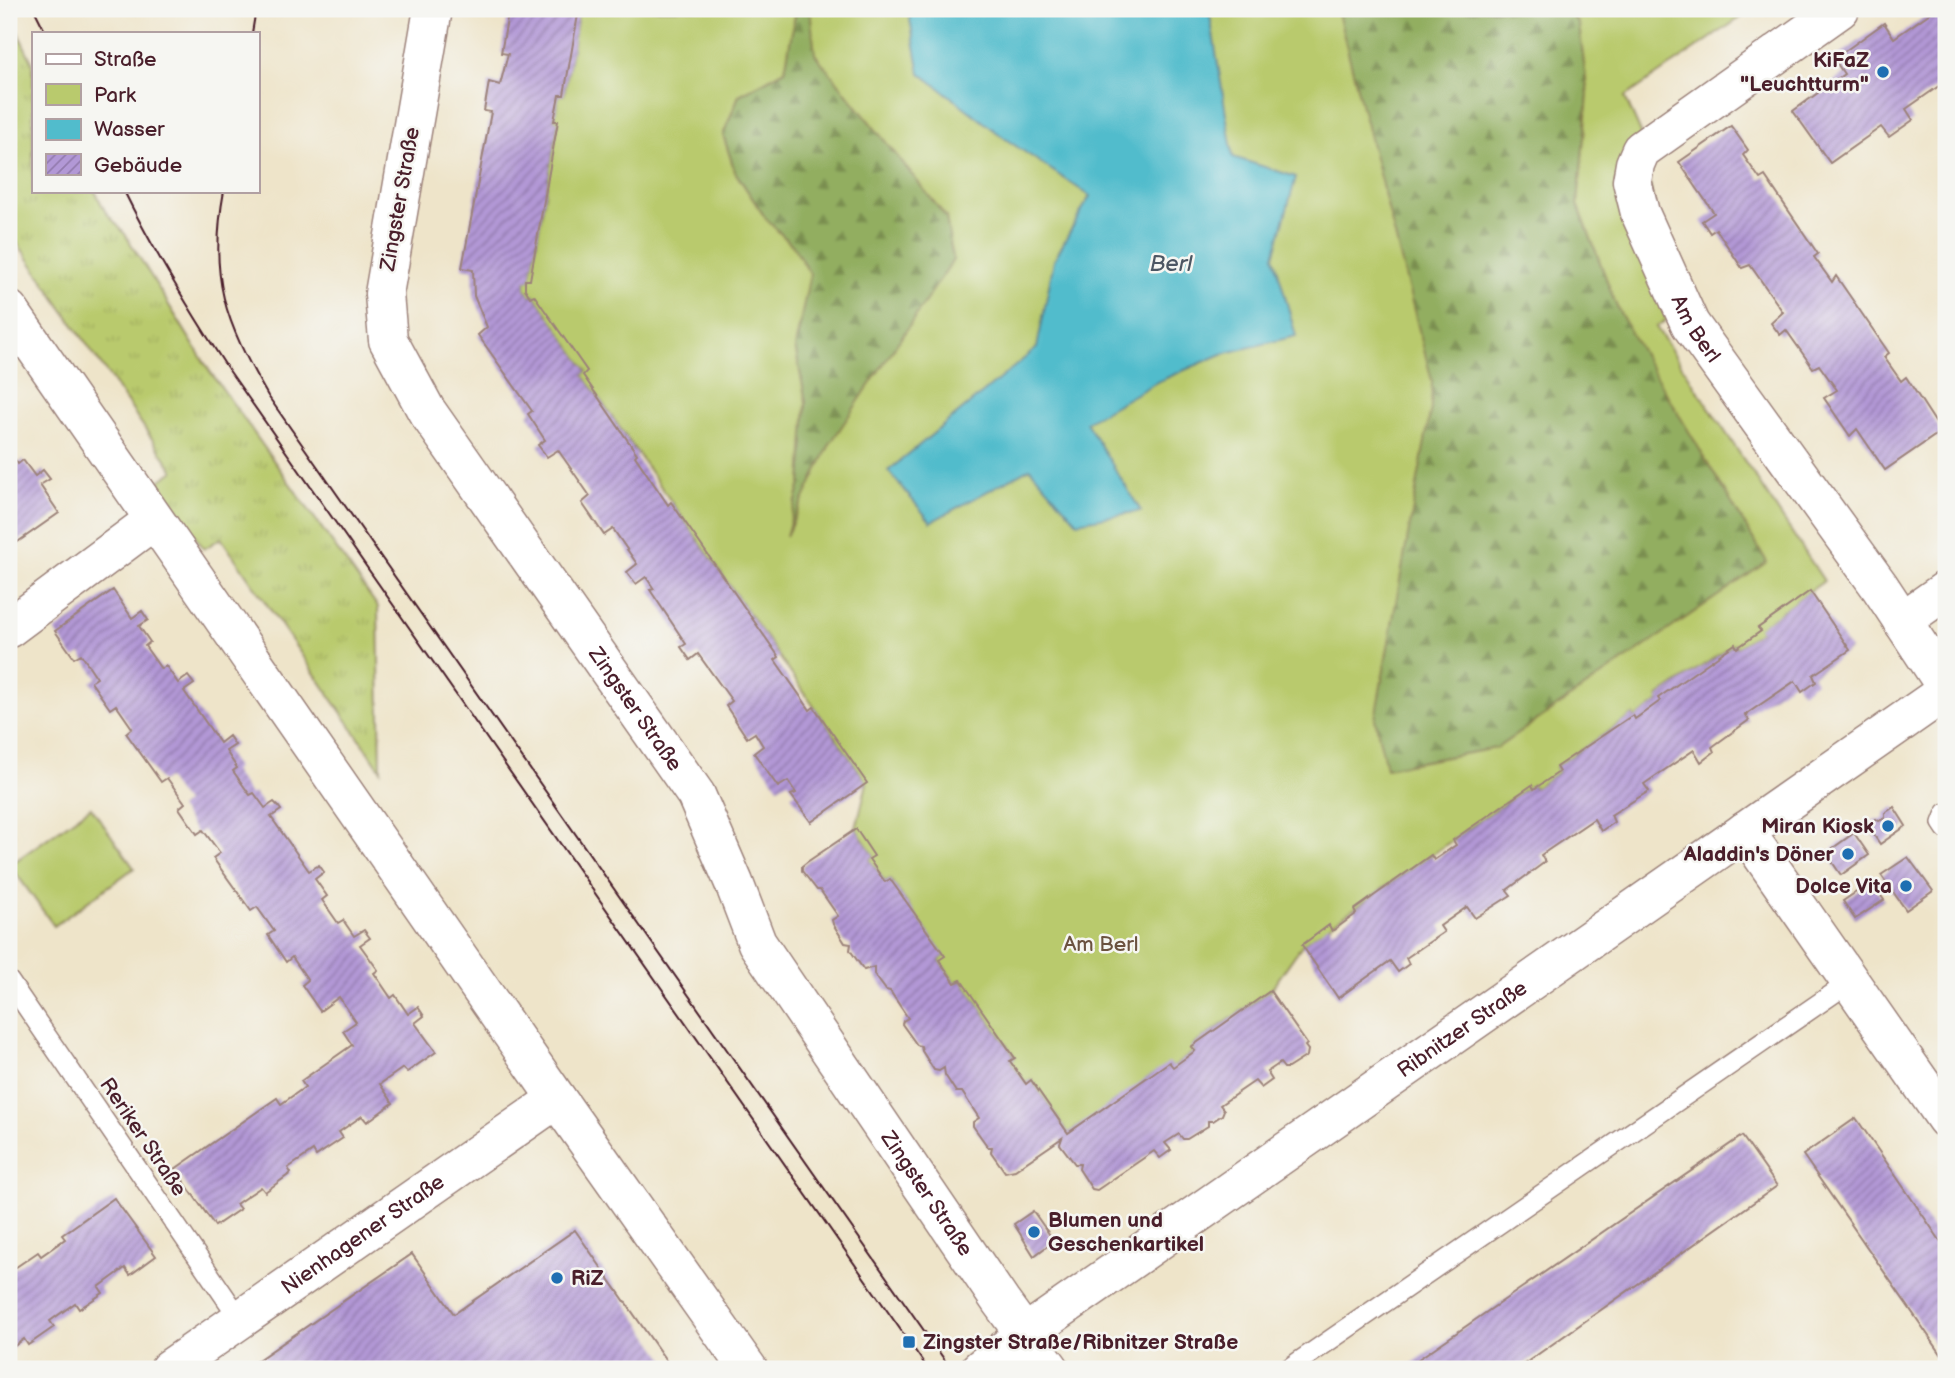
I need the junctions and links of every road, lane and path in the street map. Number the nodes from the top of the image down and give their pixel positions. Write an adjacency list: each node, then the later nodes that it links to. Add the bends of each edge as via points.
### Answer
1 (433, 9): 17 (street, Zingster Straße, via 384,294 388,340 426,410 696,795 757,943)
2 (1840, 9): 6 (street, Am Berl, via 1641,150 1632,181 1640,213 1690,324)
3 (9, 310): 4 (street)
4 (154, 520): 7 (street); 14 (street)
5 (1946, 590): 6 (street)
6 (1902, 621): 8 (street, Am Berl)
7 (9, 628)
8 (1946, 689): 11 (street, Ribnitzer Straße)
9 (1946, 813): 10 (lane, via 1942,823)
10 (1946, 829)
11 (1745, 831): 13 (street); 17 (street, Ribnitzer Straße)
12 (9, 981): 16 (lane, Reriker Straße)
13 (1850, 982): 15 (street); 22 (lane)
14 (557, 1099): 16 (street, Nienhagener Straße); 19 (street)
15 (1946, 1119)
16 (240, 1319): 18 (street, Nienhagener Straße)
17 (1025, 1334): 20 (street, Ribnitzer Straße); 21 (street, Zingster Straße)
18 (169, 1369)
19 (748, 1369)
20 (980, 1369)
21 (1050, 1369)
22 (1288, 1369)

